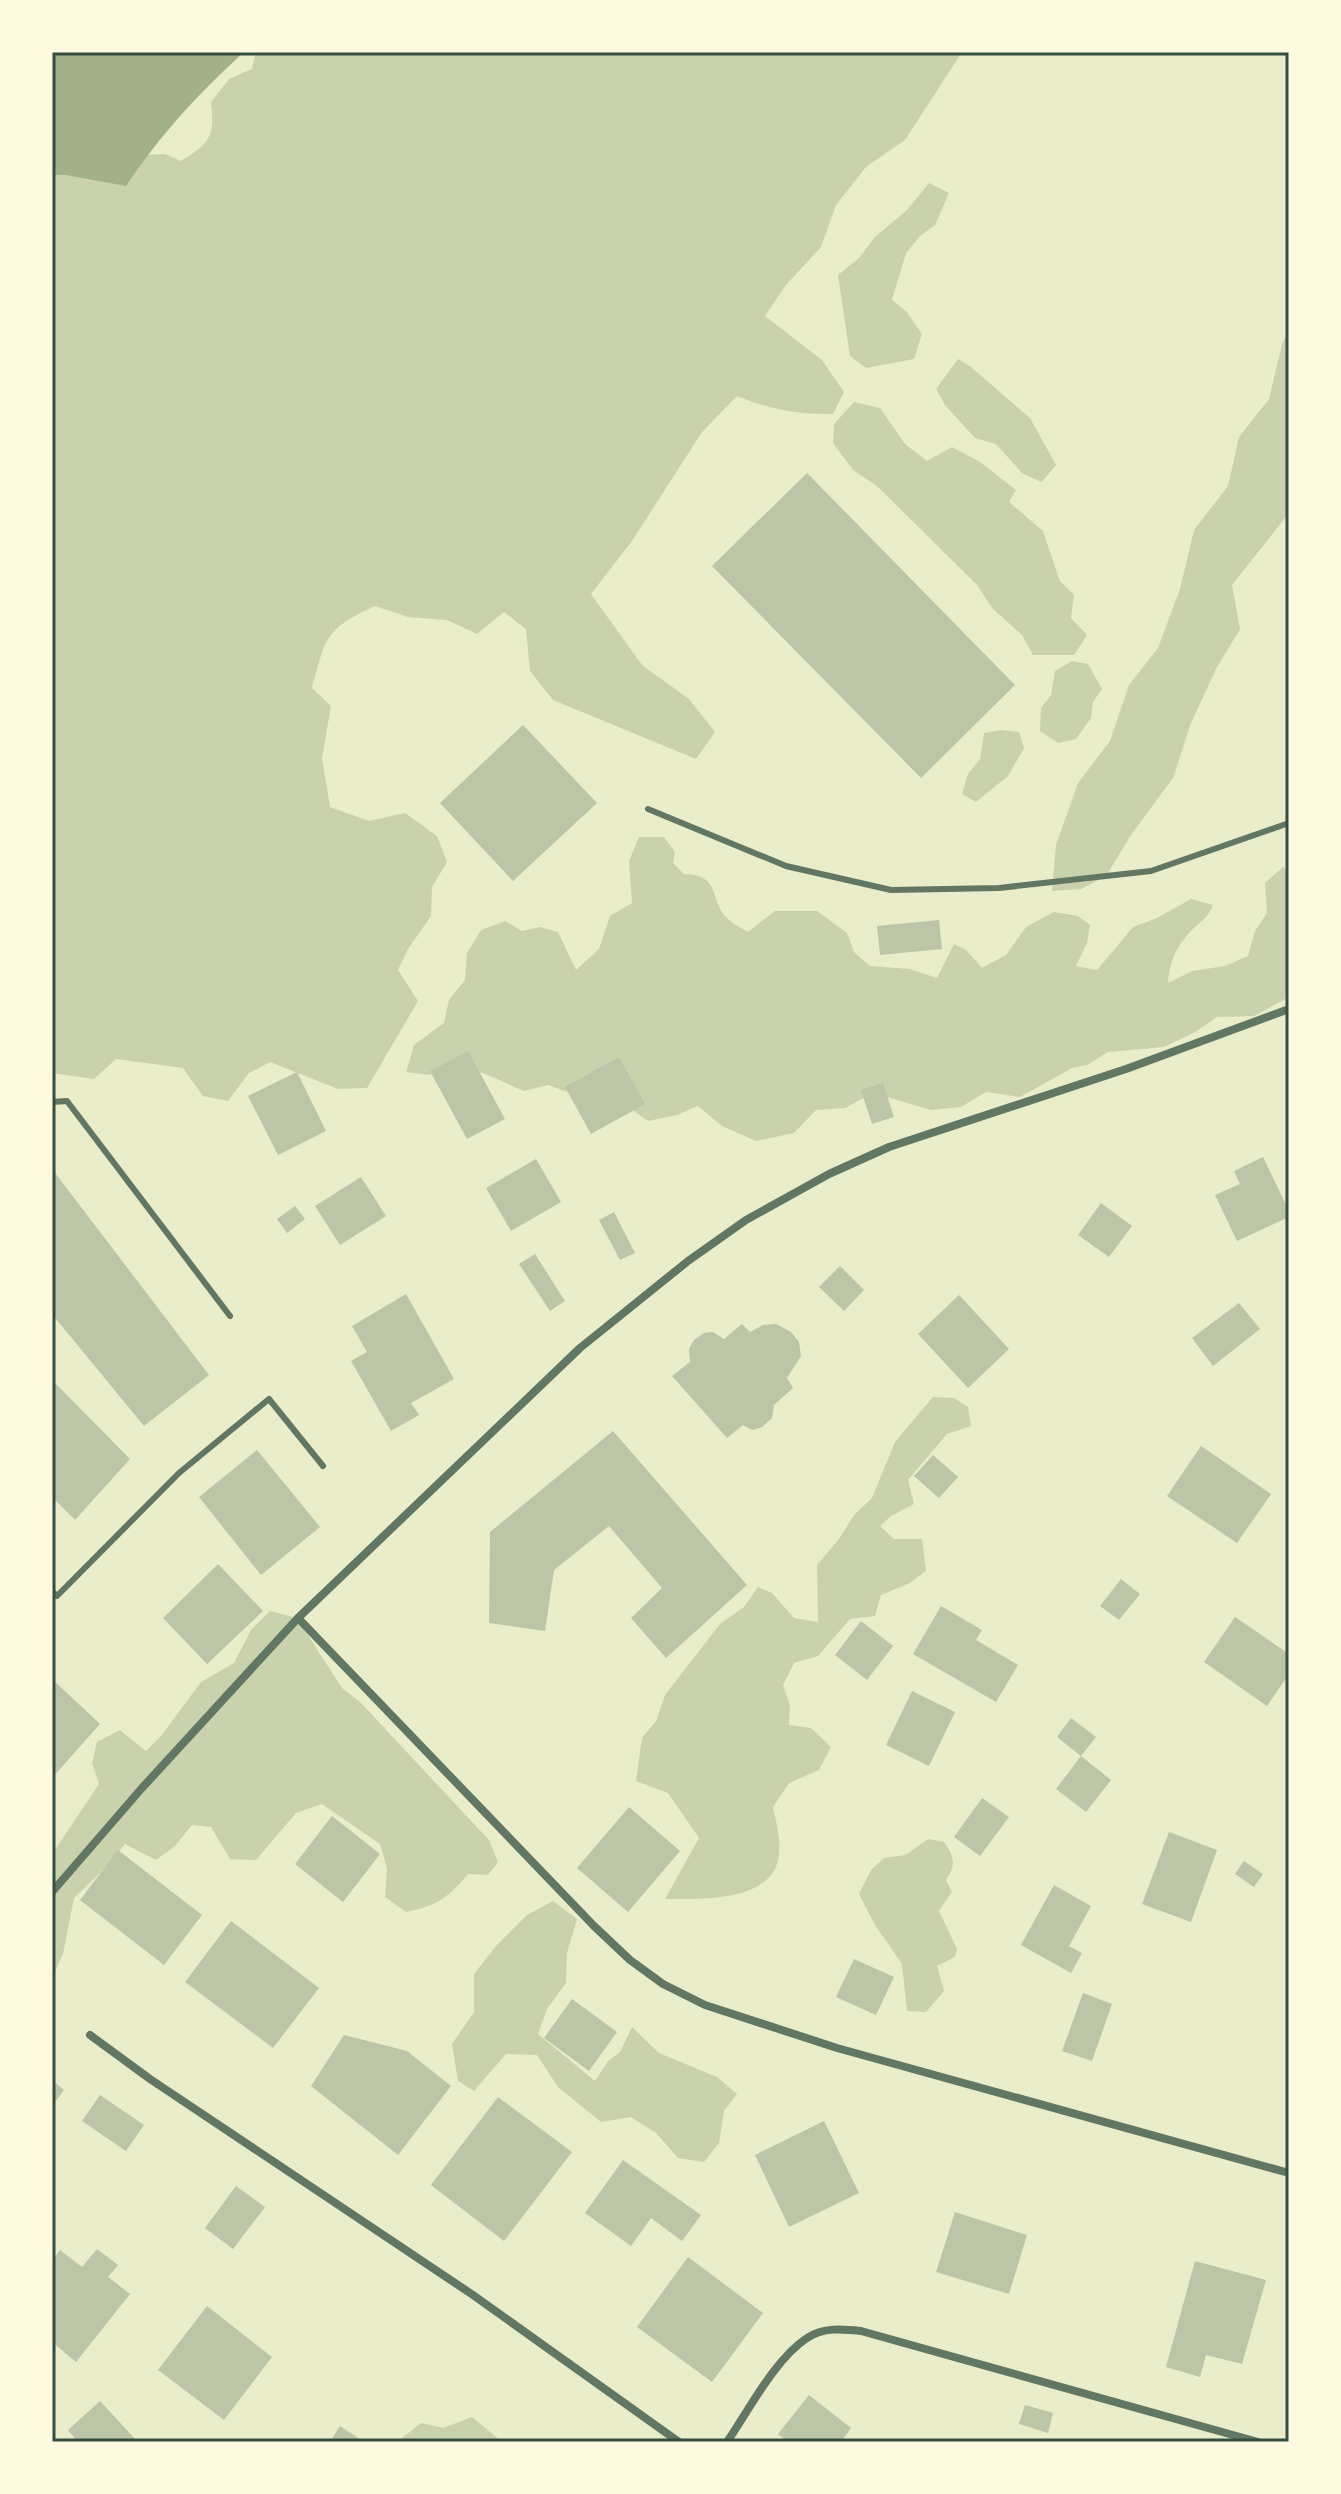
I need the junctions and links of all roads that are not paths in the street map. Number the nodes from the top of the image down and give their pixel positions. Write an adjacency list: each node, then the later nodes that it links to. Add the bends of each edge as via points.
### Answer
1 (648, 809): 2 (lane, via 786,866 891,890 999,888 1151,871)
2 (1289, 823)
3 (1289, 1009): 8 (street, via 889,1147 746,1220 580,1348)
4 (52, 1102): 5 (lane, via 67,1101)
5 (230, 1316)
6 (323, 1466): 7 (lane, via 269,1399 179,1473 57,1596)
7 (52, 1591)
8 (298, 1618): 9 (street); 11 (street, via 594,1926 663,1984 705,2005 824,2044)
9 (52, 1892)
10 (90, 2035): 12 (street)
11 (1289, 2173)
12 (679, 2442)
13 (727, 2442): 14 (street, via 784,2359 808,2337 835,2328)
14 (1258, 2442)

